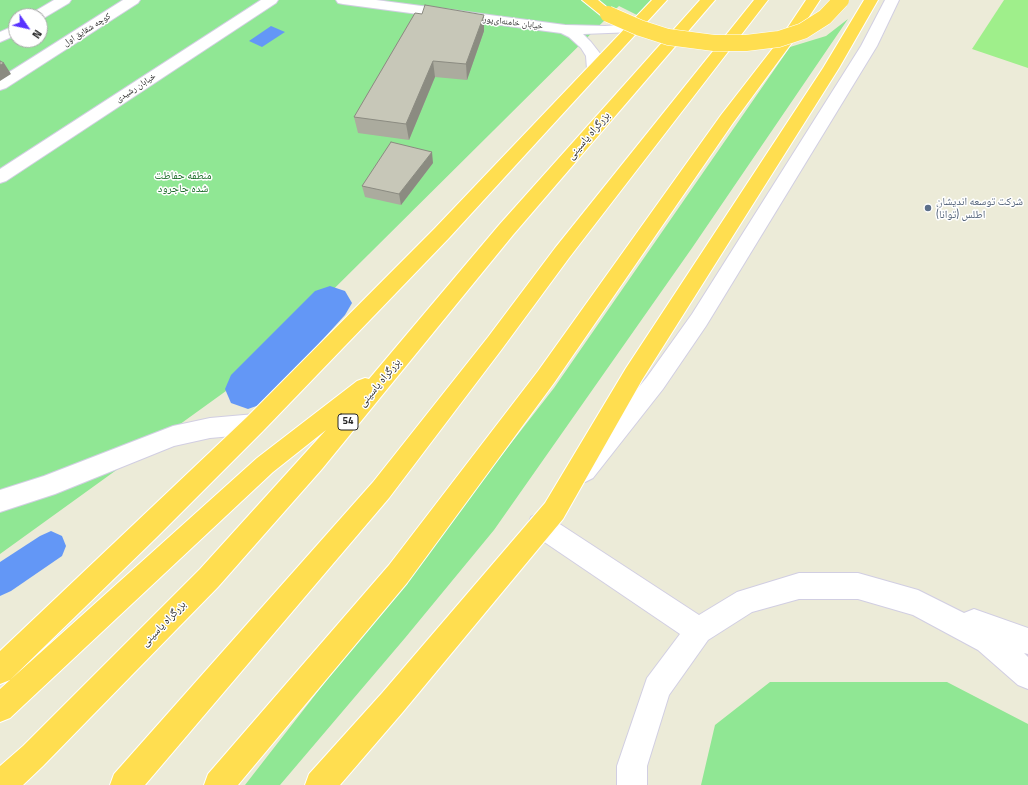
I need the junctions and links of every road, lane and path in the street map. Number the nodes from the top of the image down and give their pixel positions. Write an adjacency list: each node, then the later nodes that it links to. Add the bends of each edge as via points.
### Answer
1 (64, 0): 13 (street)
2 (133, 0): 17 (street, کوچه شقایق اول)
3 (272, 0): 18 (street, خیابان رشیدی)
4 (343, 0): 15 (street, خیابان خامنه‌ای‌پور)
5 (589, 0): 10 (highway, bridge, via 608,14 640,28 668,37 714,43 779,39 802,31 825,17)
6 (660, 0): 14 (highway)
7 (708, 0): 19 (highway, بزرگراه یاسینی / 54, via 506,230)
8 (761, 0): 30 (highway, via 562,253 381,490)
9 (813, 0): 31 (highway, via 546,377 403,568)
10 (841, 0)
11 (871, 0): 22 (highway, via 798,120 634,374)
12 (892, 0): 22 (street, via 837,98 700,320 655,383)
13 (48, 9)
14 (634, 28): 15 (street, خیابان خامنه‌ای‌پور); 16 (highway)
15 (565, 29): 16 (street, خیابان خامنه‌ای‌پور, via 586,45 594,56)
16 (595, 69): 20 (highway, via 431,244)
17 (0, 85)
18 (0, 177)
19 (401, 359): 28 (highway, via 265,465); 29 (highway, بزرگراه یاسینی / 54, via 314,462 209,578 33,756)
20 (255, 424): 21 (street, via 210,428 173,436 47,486); 26 (highway)
21 (0, 501)
22 (547, 518): 24 (street); 32 (highway)
23 (918, 603): 24 (street, via 858,586 799,586 746,600); 25 (street); 27 (street, via 988,640)
24 (700, 631): 33 (street, via 657,688 632,766)
25 (1028, 641)
26 (0, 670)
27 (1028, 675)
28 (0, 708)
29 (1, 785)
30 (126, 785)
31 (219, 785)
32 (320, 785)
33 (632, 785)

